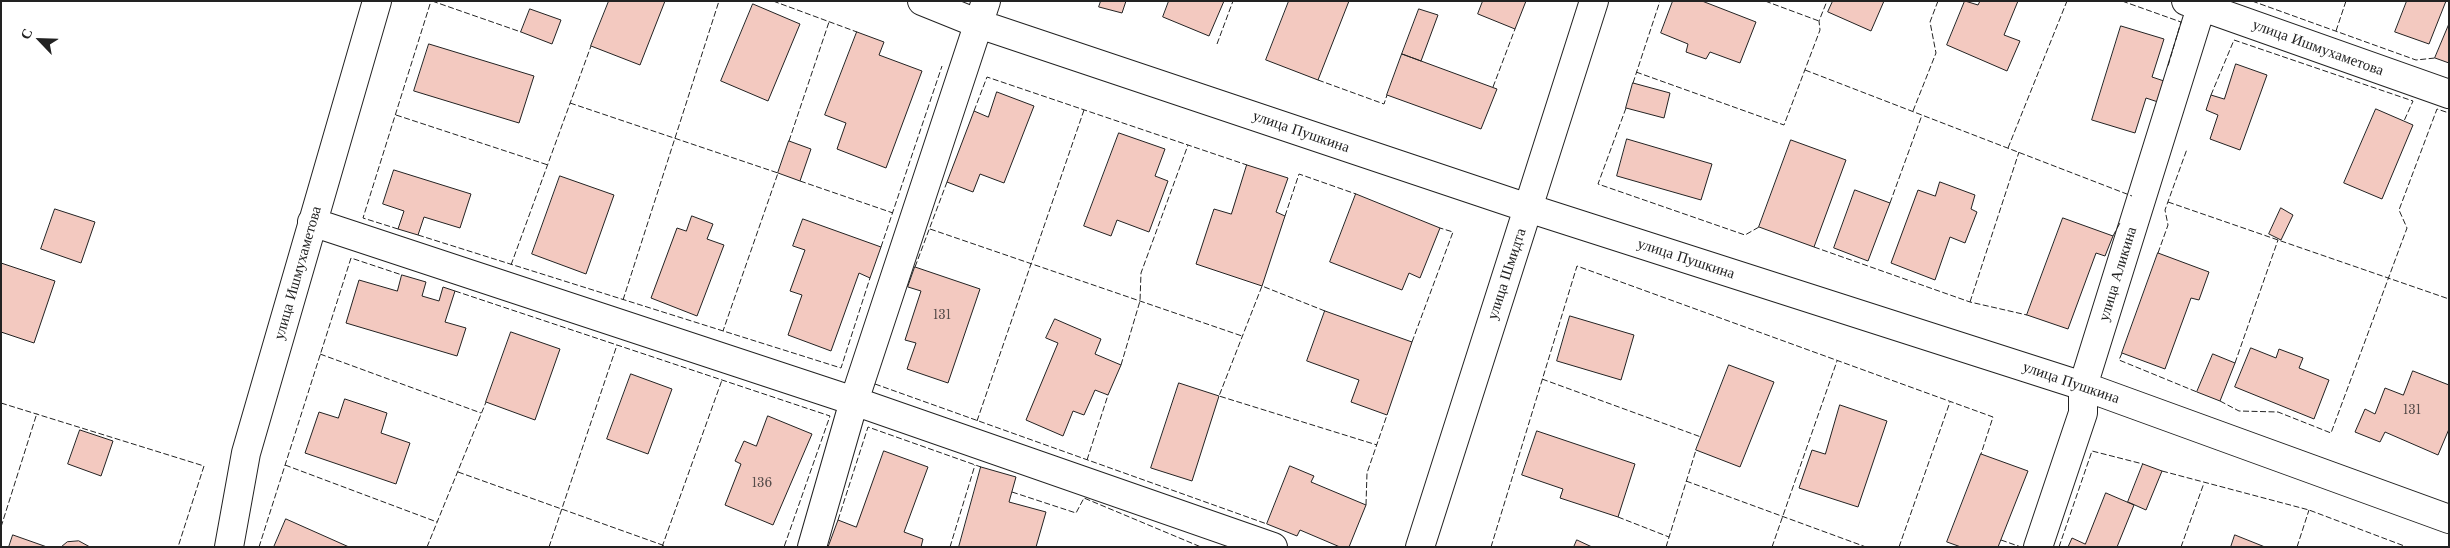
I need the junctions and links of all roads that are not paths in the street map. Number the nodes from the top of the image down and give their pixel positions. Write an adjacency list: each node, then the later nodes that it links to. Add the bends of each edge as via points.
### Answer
1 (377, 1): 8 (street, улица Ишмухаметова)
2 (922, 1): 5 (street, улица Пушкина)
3 (1594, 1): 7 (street, улица Шмидта)
4 (2197, 3): 6 (street, улица Ишмухаметова); 9 (street, улица Аликина)
5 (982, 12): 7 (street, улица Пушкина); 10 (street)
6 (2449, 94)
7 (1528, 208): 9 (street, улица Пушкина); 15 (street, улица Шмидта)
8 (312, 222): 10 (street); 12 (street, улица Ишмухаметова, via 246,453)
9 (2083, 386): 11 (street, улица Пушкина); 16 (street, улица Аликина, via 2082,413)
10 (854, 401): 13 (street); 14 (street)
11 (2449, 519)
12 (229, 547)
13 (812, 547)
14 (1273, 547)
15 (1420, 547)
16 (2038, 547)

